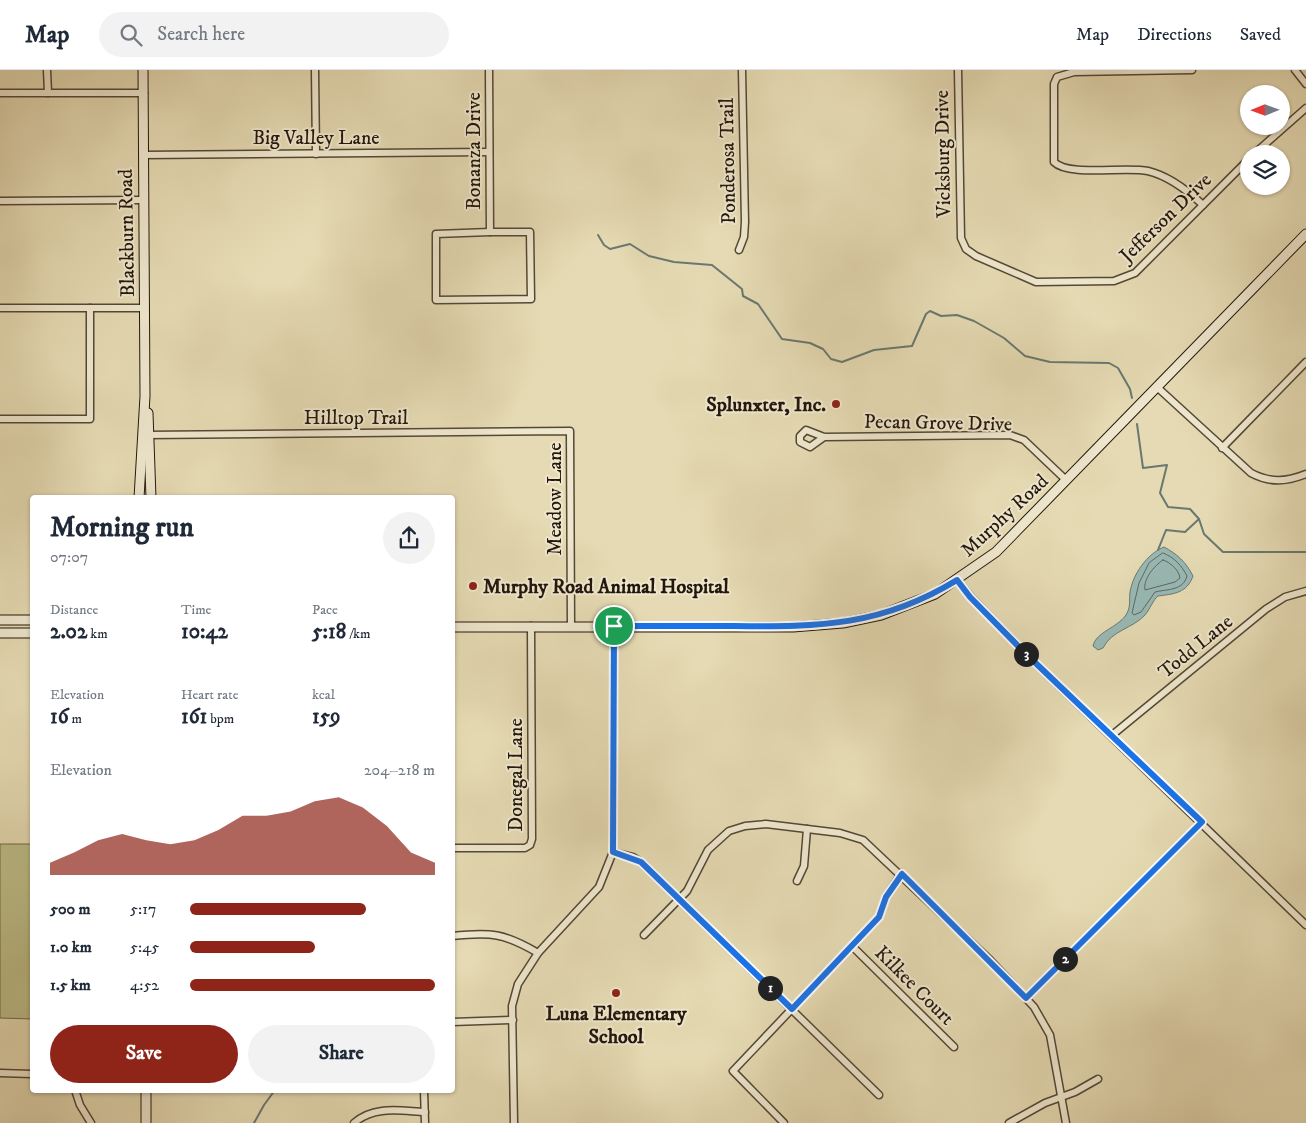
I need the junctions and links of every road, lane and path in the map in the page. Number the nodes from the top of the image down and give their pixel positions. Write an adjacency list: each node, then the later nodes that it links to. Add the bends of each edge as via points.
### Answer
1 (47, 70): 11 (street)
2 (143, 70): 12 (main road, Blackburn Road)
3 (315, 70): 17 (street)
4 (489, 70): 15 (street, Bonanza Drive)
5 (742, 70): 25 (street, Ponderosa Trail, via 745,231)
6 (958, 70): 24 (street, Vicksburg Drive)
7 (1192, 70): 21 (street, via 1074,72 1057,77 1054,84 1054,162 1065,169 1127,168 1163,175)
8 (1295, 70): 9 (street)
9 (1306, 84)
10 (0, 93): 11 (street)
11 (48, 93): 12 (street)
12 (144, 93): 16 (main road, Blackburn Road)
13 (1306, 108): 14 (street)
14 (1264, 145)
15 (489, 152): 17 (street, Big Valley Lane); 22 (street, Bonanza Drive)
16 (143, 154): 17 (street, Big Valley Lane); 19 (main road, Blackburn Road)
17 (316, 154)
18 (1240, 168): 21 (street, Jefferson Drive)
19 (143, 200): 20 (street); 28 (main road, Blackburn Road)
20 (0, 201)
21 (1203, 205): 24 (street, Jefferson Drive, via 1135,273 1114,281 1036,282 976,256 966,249)
22 (490, 232): 22 (street, via 436,234 436,300 531,299 530,232)
23 (1306, 234): 30 (main road, Murphy Road)
24 (961, 238)
25 (739, 250)
26 (0, 308): 27 (street)
27 (90, 308): 28 (street); 31 (street, via 90,419)
28 (145, 308): 33 (main road, Blackburn Road)
29 (1306, 362): 35 (street)
30 (1158, 388): 35 (street); 37 (main road, Murphy Road)
31 (0, 419)
32 (570, 432): 33 (street, Hilltop Trail); 45 (street, Meadow Lane)
33 (146, 435): 38 (main road, Blackburn Road); 39 (main road, Blackburn Road)
34 (824, 437): 37 (street, Pecan Grove Drive, via 1010,435 1024,440)
35 (1222, 448): 36 (street, via 1263,479 1292,480)
36 (1306, 474)
37 (1066, 480): 40 (main road, Murphy Road, via 996,552)
38 (139, 493): 39 (main road)
39 (151, 493)
40 (957, 580): 46 (main road, Murphy Road, via 935,594 904,606 843,623 793,627); 50 (street, via 998,626)
41 (1306, 591): 50 (street, Todd Lane, via 1285,597 1266,609)
42 (0, 620): 43 (main road)
43 (28, 620): 48 (main road)
44 (531, 626): 45 (main road, Murphy Road); 47 (main road, Murphy Road); 53 (street, Donegal Lane, via 532,839 525,848)
45 (571, 626): 46 (main road, Murphy Road)
46 (614, 626): 54 (street)
47 (455, 627)
48 (29, 633): 49 (main road)
49 (0, 634)
50 (1110, 736): 51 (street)
51 (1202, 822): 58 (street); 63 (street)
52 (807, 829): 55 (street, via 863,840); 56 (street, via 804,866); 57 (street, via 766,824 729,831 708,850 696,877)
53 (455, 848)
54 (613, 852): 57 (street, via 641,862); 62 (street, via 599,888)
55 (902, 874): 61 (street, via 886,897 879,917); 63 (street)
56 (797, 880)
57 (678, 899): 59 (street); 64 (street)
58 (1306, 925)
59 (644, 935)
60 (455, 936): 62 (street, via 501,936 521,942)
61 (853, 947): 64 (street); 67 (street, Kilkee Court)
62 (538, 953): 65 (street, via 518,984 512,1006)
63 (1026, 998): 75 (street, via 1050,1035)
64 (792, 1009): 74 (street); 82 (street, via 733,1071)
65 (513, 1020): 66 (street); 81 (street)
66 (455, 1022)
67 (954, 1047)
68 (0, 1073): 69 (street)
69 (30, 1074)
70 (1098, 1079): 75 (street)
71 (76, 1093): 77 (street)
72 (146, 1093): 78 (main road)
73 (424, 1093): 76 (street)
74 (879, 1095)
75 (1061, 1097): 83 (street); 84 (street)
76 (425, 1112): 79 (street, via 381,1110); 80 (street)
77 (91, 1123)
78 (146, 1123)
79 (354, 1123)
80 (425, 1123)
81 (514, 1123)
82 (784, 1123)
83 (1009, 1123)
84 (1066, 1123)

